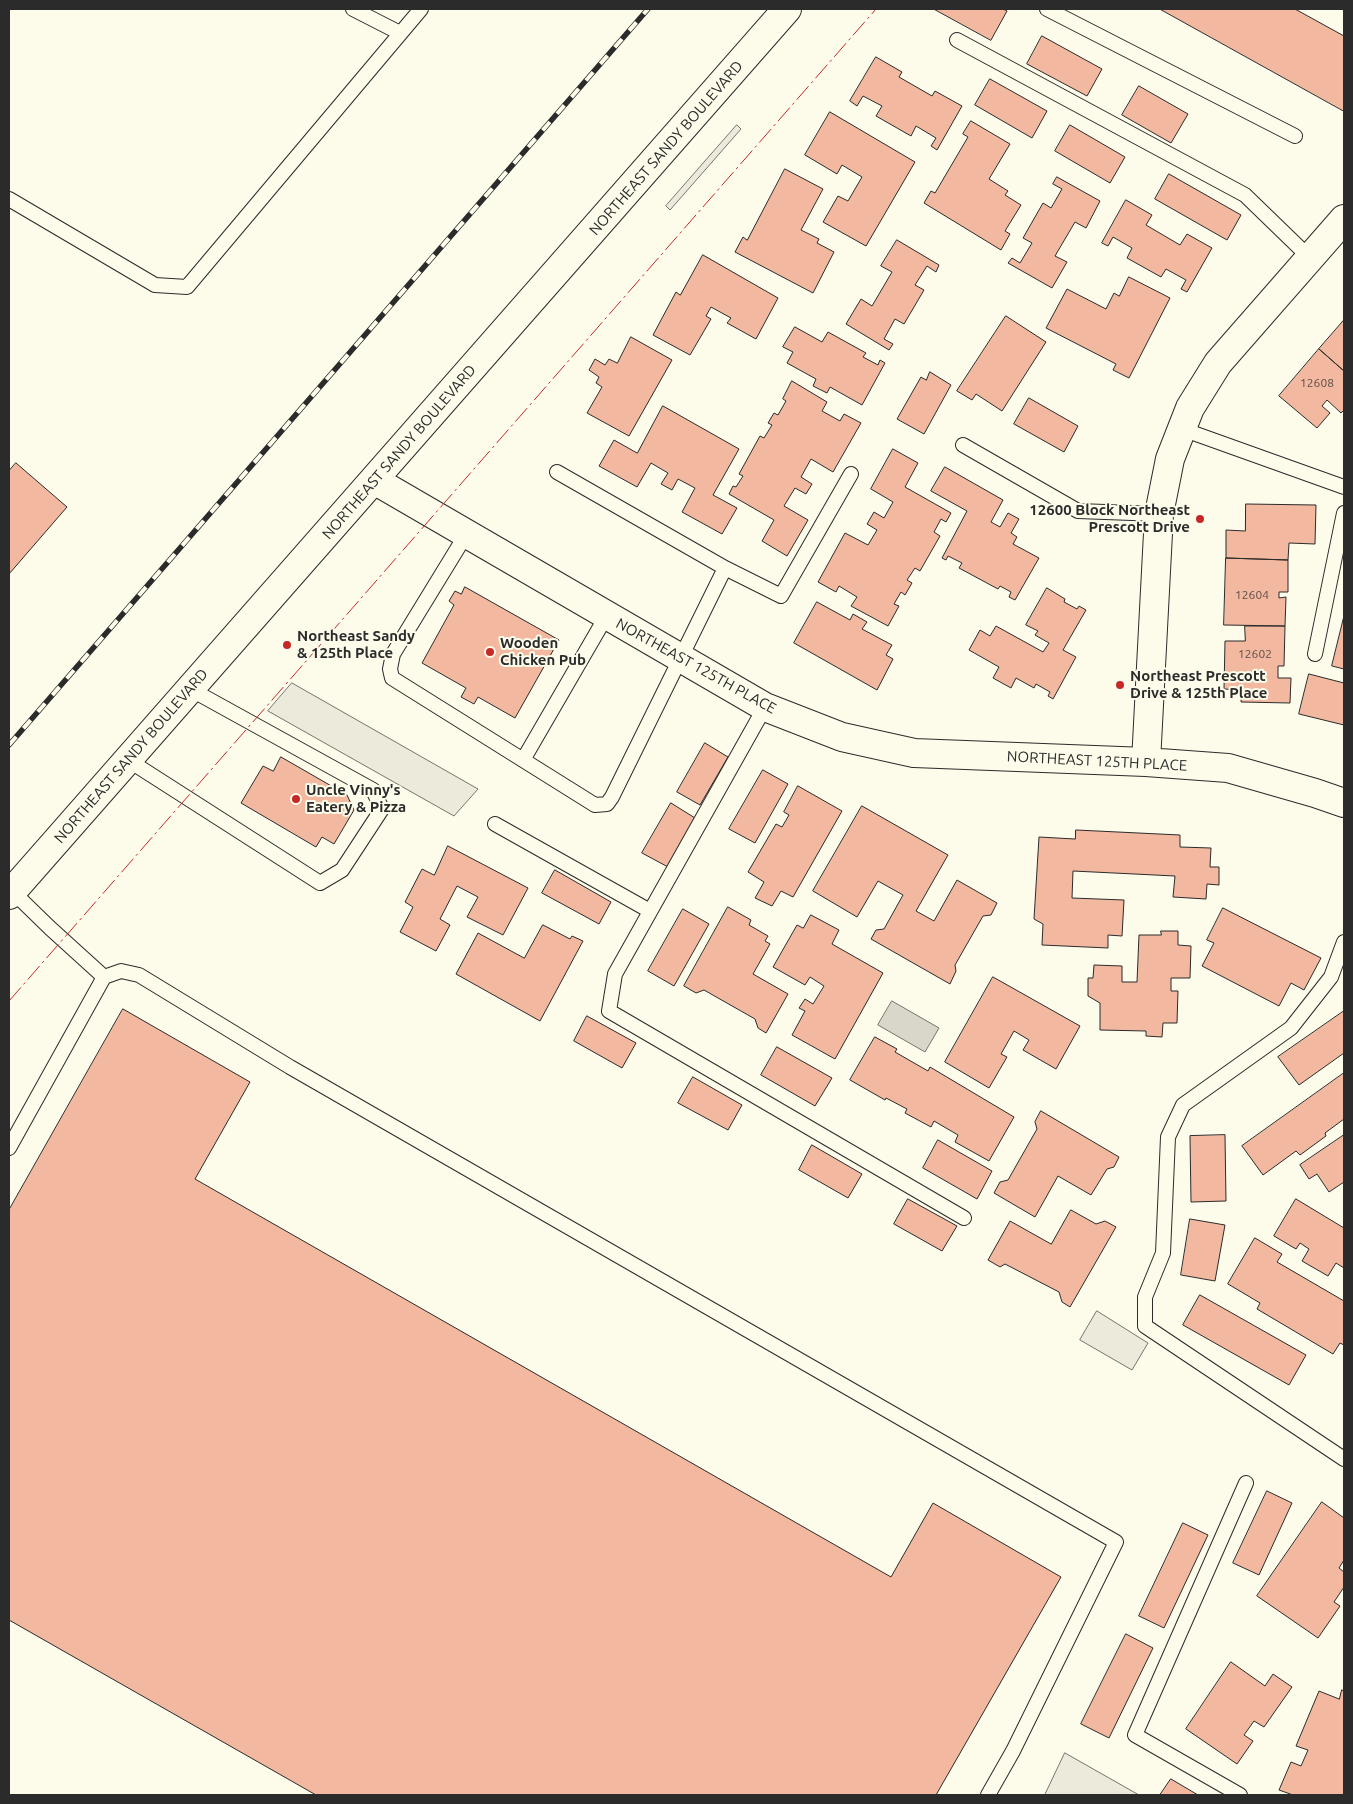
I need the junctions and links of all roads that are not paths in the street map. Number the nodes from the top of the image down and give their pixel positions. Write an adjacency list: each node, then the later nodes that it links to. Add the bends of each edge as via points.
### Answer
1 (353, 9): 5 (lane)
2 (421, 9): 5 (lane)
3 (788, 9): 15 (street, NORTHEAST SANDY BOULEVARD)
4 (1047, 9): 7 (lane)
5 (400, 33): 8 (lane, via 187,287 155,285)
6 (957, 40): 10 (lane, via 1245,195)
7 (1295, 136)
8 (9, 199)
9 (1344, 218): 10 (street)
10 (1310, 258): 11 (street, via 1218,363 1190,408)
11 (1182, 429): 16 (lane); 18 (street, via 1170,459)
12 (963, 445): 18 (lane, via 1078,511)
13 (557, 472): 20 (lane)
14 (851, 474): 20 (lane, via 781,596)
15 (374, 480): 19 (street, NORTHEAST 125TH PLACE); 24 (street, NORTHEAST SANDY BOULEVARD)
16 (1344, 487)
17 (1344, 513): 22 (lane)
18 (1159, 514): 28 (street)
19 (468, 533): 21 (street, NORTHEAST 125TH PLACE); 27 (lane, via 393,654 392,678)
20 (725, 568): 23 (lane)
21 (607, 615): 23 (street, NORTHEAST 125TH PLACE); 27 (lane)
22 (1315, 654)
23 (679, 658): 25 (street, NORTHEAST 125TH PLACE); 27 (lane, via 607,804 595,805)
24 (190, 689): 26 (street, NORTHEAST SANDY BOULEVARD); 26 (lane, via 372,790 382,809 342,870 320,883)
25 (765, 707): 28 (street, NORTHEAST 125TH PLACE, via 842,737 914,753); 32 (lane)
26 (128, 760): 31 (street, NORTHEAST SANDY BOULEVARD)
27 (523, 760)
28 (1146, 762): 29 (street, NORTHEAST 125TH PLACE, via 1228,768)
29 (1344, 803)
30 (495, 824): 32 (lane)
31 (10, 893): 34 (lane)
32 (650, 911): 36 (lane, via 614,974 609,1011)
33 (1344, 942): 37 (lane, via 1331,977 1291,1028 1183,1105 1168,1137 1163,1253 1145,1297 1145,1326)
34 (104, 977): 35 (lane); 39 (lane, via 121,971 139,975 290,1067 1116,1542)
35 (9, 1148)
36 (964, 1218)
37 (1344, 1459)
38 (1246, 1482): 40 (lane, via 1134,1735)
39 (988, 1795)
40 (1240, 1795)

